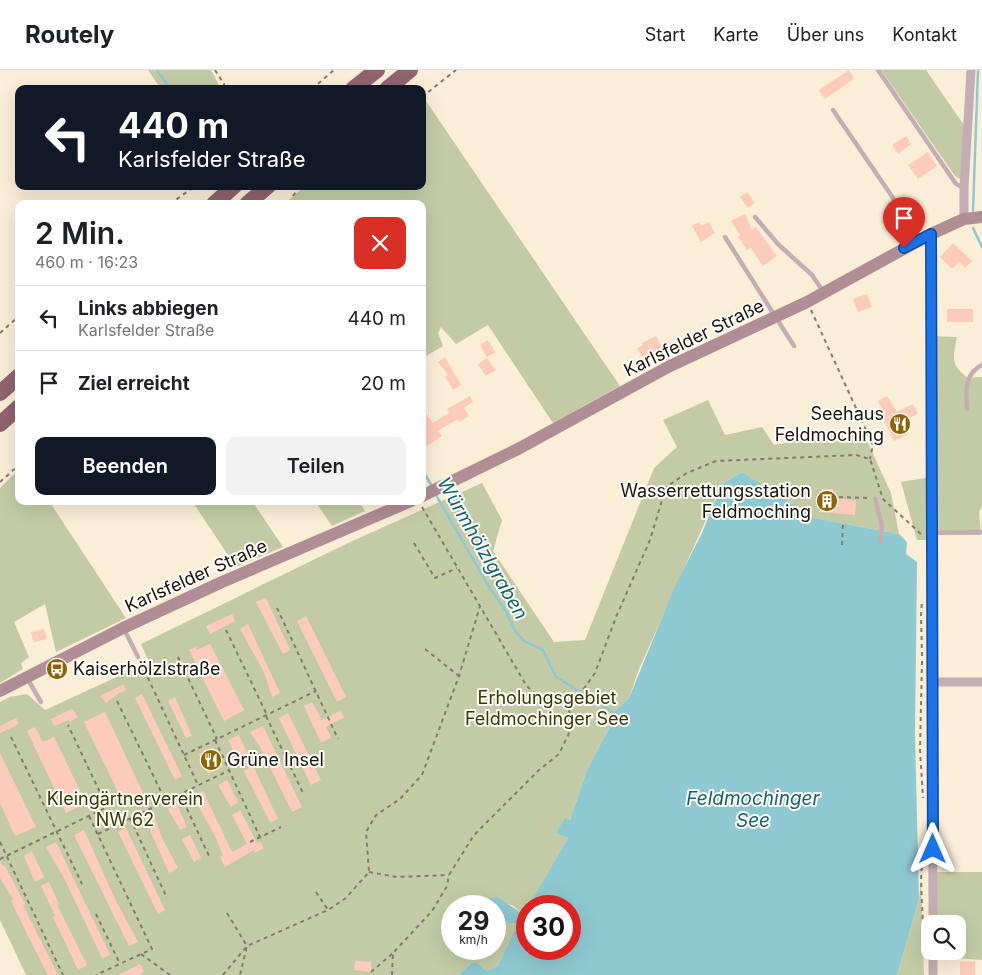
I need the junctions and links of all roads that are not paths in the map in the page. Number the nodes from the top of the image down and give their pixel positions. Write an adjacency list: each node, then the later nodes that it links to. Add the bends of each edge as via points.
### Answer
1 (377, 70): 5 (highway)
2 (410, 70): 6 (highway)
3 (878, 70): 8 (lane, via 956,184)
4 (972, 70): 8 (street)
5 (358, 85)
6 (392, 85)
7 (833, 110): 16 (lane)
8 (964, 188): 15 (street)
9 (230, 190): 11 (highway)
10 (263, 190): 12 (highway)
11 (218, 200)
12 (252, 200)
13 (755, 217): 18 (lane, via 778,244 812,275)
14 (982, 217): 15 (street, Karlsfelder Straße)
15 (964, 218): 16 (street, Karlsfelder Straße)
16 (926, 236): 18 (street, Karlsfelder Straße); 31 (street)
17 (725, 238): 19 (lane)
18 (824, 293): 19 (street, Karlsfelder Straße, via 807,308)
19 (777, 317): 20 (lane); 27 (street, Karlsfelder Straße, via 668,368)
20 (794, 346)
21 (982, 364): 24 (lane, via 972,370 968,378)
22 (15, 380): 23 (highway)
23 (0, 393)
24 (967, 409)
25 (15, 411): 26 (highway)
26 (0, 424)
27 (426, 498)
28 (876, 499): 32 (lane, via 882,526)
29 (411, 505): 33 (street, Karlsfelder Straße, via 222,582)
30 (982, 532): 31 (lane)
31 (932, 537): 36 (street)
32 (880, 542)
33 (123, 628): 34 (lane); 35 (street, Karlsfelder Straße)
34 (138, 657)
35 (26, 677): 38 (street, Karlsfelder Straße); 39 (lane)
36 (933, 682): 37 (street); 40 (street)
37 (982, 682)
38 (0, 691)
39 (41, 702)
40 (933, 915)
41 (930, 960): 42 (street)
42 (933, 975)

